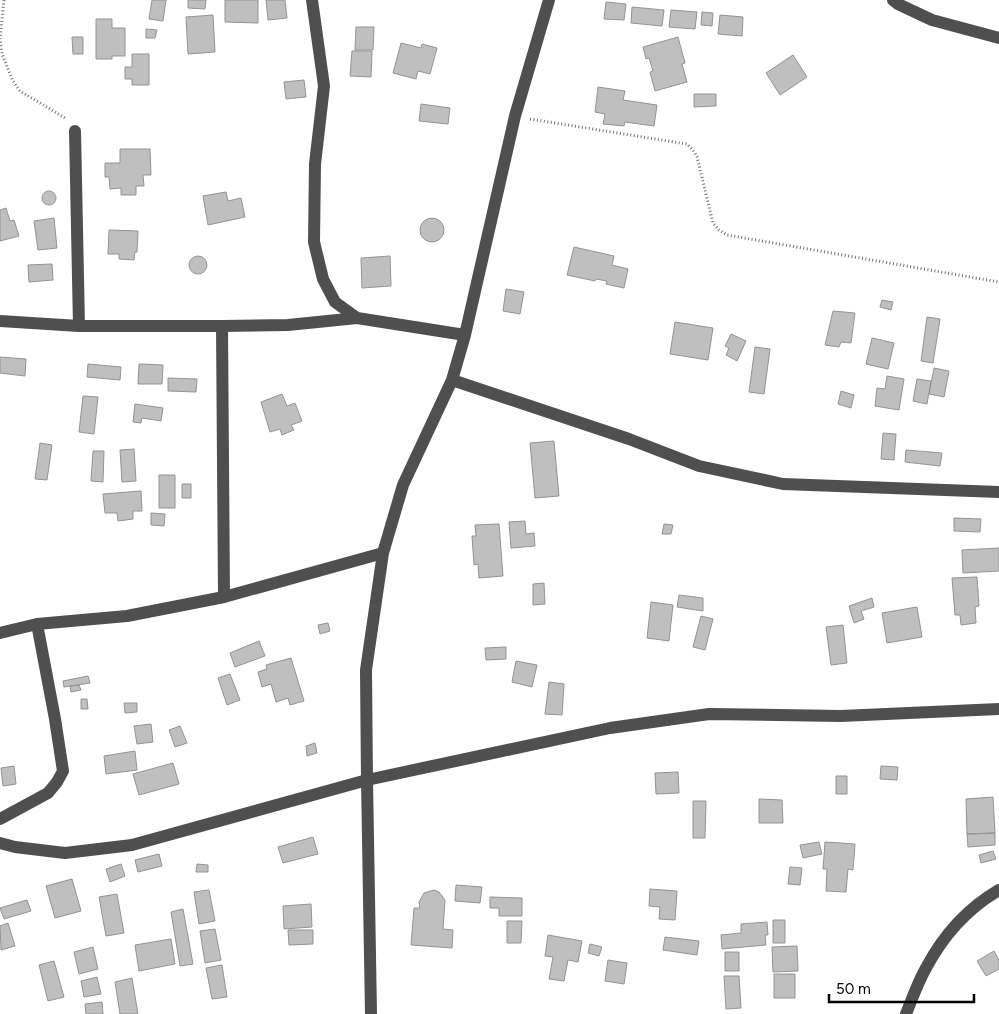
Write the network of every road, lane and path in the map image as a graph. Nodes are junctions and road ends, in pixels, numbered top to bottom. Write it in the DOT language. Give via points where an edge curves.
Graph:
graph roads {
  1 [pos="4,0"];
  2 [pos="312,0"];
  3 [pos="549,0"];
  4 [pos="893,0"];
  5 [pos="999,38"];
  6 [pos="515,116"];
  7 [pos="75,131"];
  8 [pos="999,282"];
  9 [pos="357,318"];
  10 [pos="0,321"];
  11 [pos="79,326"];
  12 [pos="222,326"];
  13 [pos="465,335"];
  14 [pos="452,380"];
  15 [pos="999,492"];
  16 [pos="383,553"];
  17 [pos="224,597"];
  18 [pos="37,624"];
  19 [pos="0,633"];
  20 [pos="999,709"];
  21 [pos="366,780"];
  22 [pos="0,819"];
  23 [pos="0,843"];
  24 [pos="999,890"];
  25 [pos="371,1014"];
  26 [pos="906,1014"];
  1 -- 7 [label="path" via="0,39 2,54 13,81 20,91 66,118"];
  2 -- 9 [label="street" via="324,86 315,164 314,242 323,279 335,302"];
  3 -- 6 [label="street"];
  4 -- 5 [label="street" via="932,20"];
  6 -- 8 [label="path" via="687,144 697,158 713,223 727,235"];
  6 -- 13 [label="street"];
  7 -- 11 [label="street"];
  9 -- 12 [label="street" via="288,325"];
  9 -- 13 [label="street"];
  10 -- 11 [label="street"];
  11 -- 12 [label="street"];
  12 -- 17 [label="street"];
  13 -- 14 [label="street"];
  14 -- 15 [label="street" via="700,466 783,484"];
  14 -- 16 [label="street" via="403,485"];
  16 -- 17 [label="street"];
  16 -- 21 [label="street" via="366,670"];
  17 -- 18 [label="street" via="127,616"];
  18 -- 19 [label="street"];
  18 -- 22 [label="street" via="63,771 48,793"];
  20 -- 21 [label="street" via="841,716 709,714 610,728"];
  21 -- 23 [label="street" via="132,845 65,853"];
  21 -- 25 [label="street"];
  24 -- 26 [label="street" via="954,926 926,968"];
}
